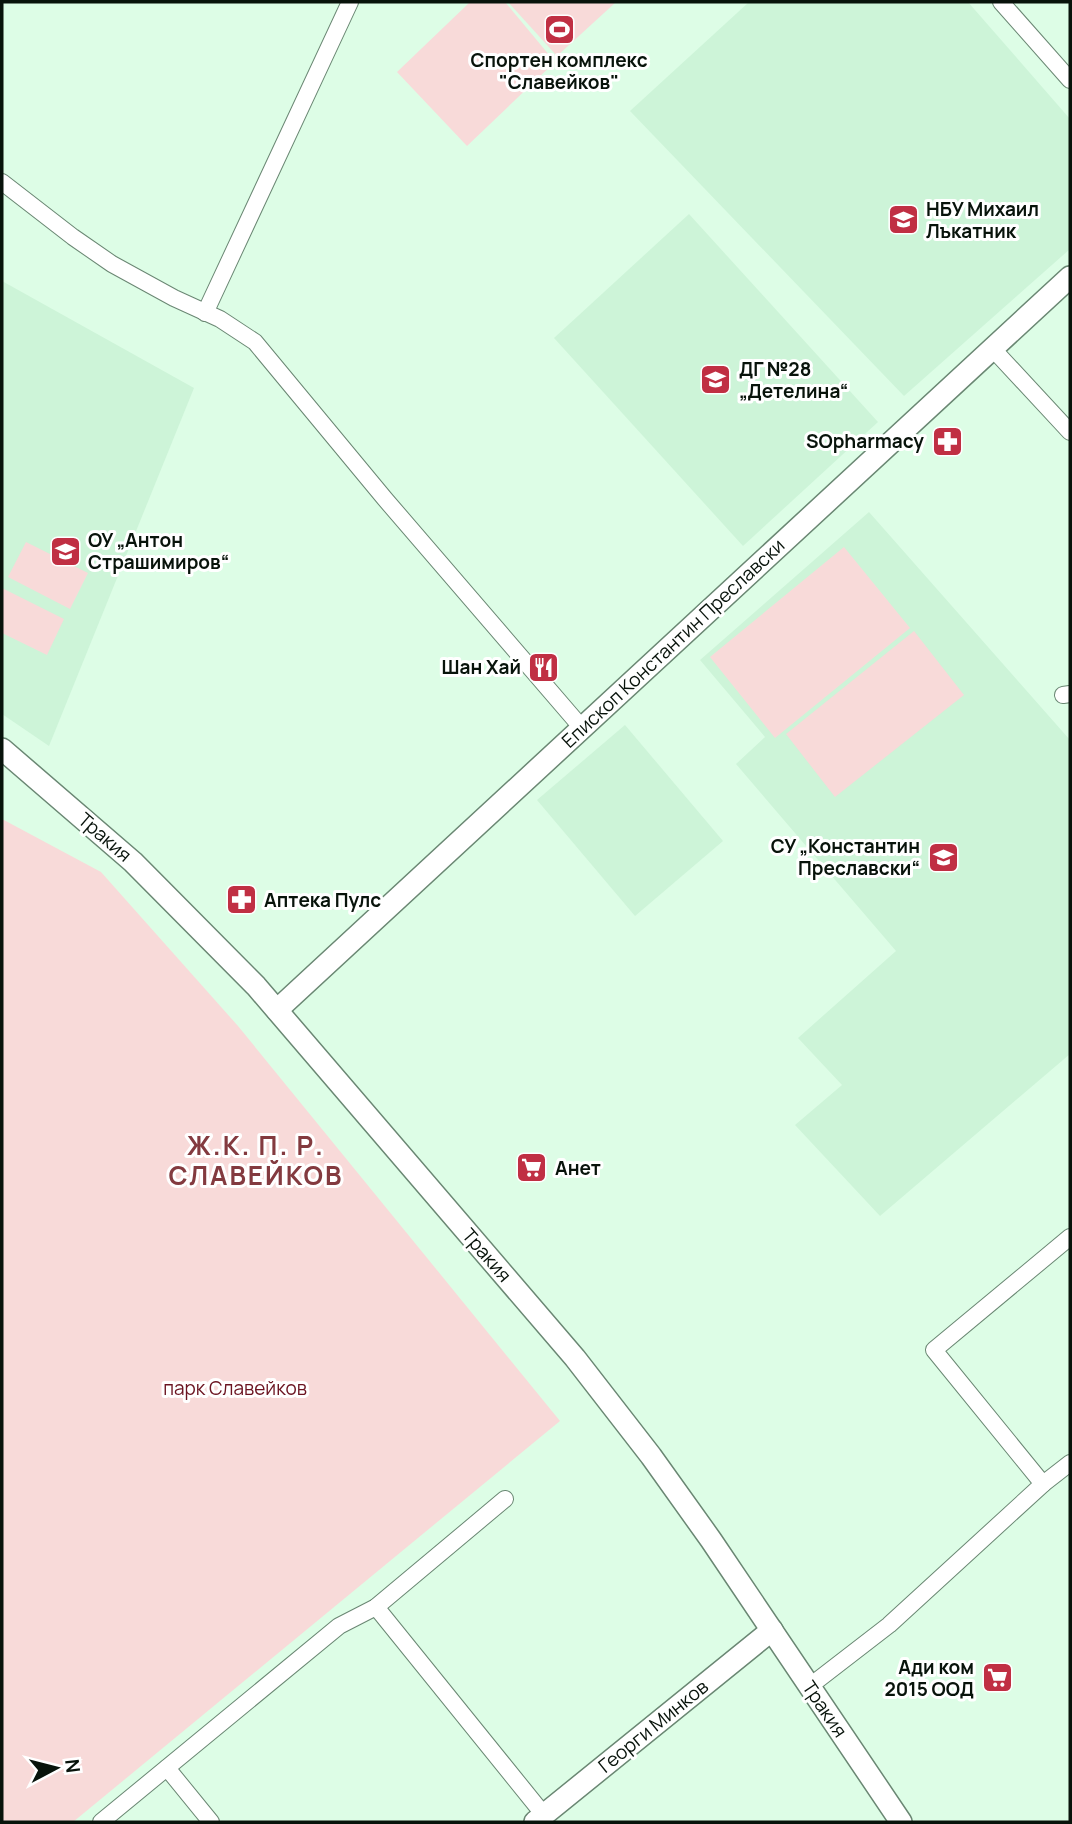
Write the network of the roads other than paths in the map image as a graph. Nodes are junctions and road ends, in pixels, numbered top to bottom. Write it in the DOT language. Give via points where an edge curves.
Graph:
graph roads {
  1 [pos="350,2"];
  2 [pos="1001,2"];
  3 [pos="1070,80"];
  4 [pos="2,182"];
  5 [pos="1070,276"];
  6 [pos="205,313"];
  7 [pos="992,348"];
  8 [pos="1070,432"];
  9 [pos="582,728"];
  10 [pos="2,749"];
  11 [pos="277,1010"];
  12 [pos="1070,1237"];
  13 [pos="1070,1463"];
  14 [pos="1043,1484"];
  15 [pos="505,1499"];
  16 [pos="376,1606"];
  17 [pos="772,1630"];
  18 [pos="810,1686"];
  19 [pos="167,1768"];
  20 [pos="540,1819"];
  21 [pos="101,1822"];
  22 [pos="211,1822"];
  23 [pos="901,1822"];
  1 -- 6 [label="street"];
  2 -- 3 [label="street"];
  4 -- 6 [label="street" via="112,264"];
  5 -- 7 [label="main road, Епископ Константин Преславски"];
  6 -- 9 [label="street" via="255,342"];
  7 -- 8 [label="street"];
  7 -- 9 [label="main road, Епископ Константин Преславски"];
  9 -- 11 [label="main road, Епископ Константин Преславски"];
  10 -- 11 [label="main road, Тракия" via="133,862"];
  11 -- 17 [label="main road, Тракия" via="575,1358 658,1466"];
  12 -- 14 [label="street" via="933,1350"];
  13 -- 14 [label="street"];
  14 -- 18 [label="street" via="889,1625"];
  15 -- 16 [label="street"];
  16 -- 19 [label="street" via="339,1626"];
  16 -- 20 [label="street"];
  17 -- 18 [label="main road, Тракия"];
  17 -- 20 [label="main road, Георги Минков"];
  18 -- 23 [label="main road, Тракия"];
  19 -- 21 [label="street"];
  19 -- 22 [label="street"];
}
